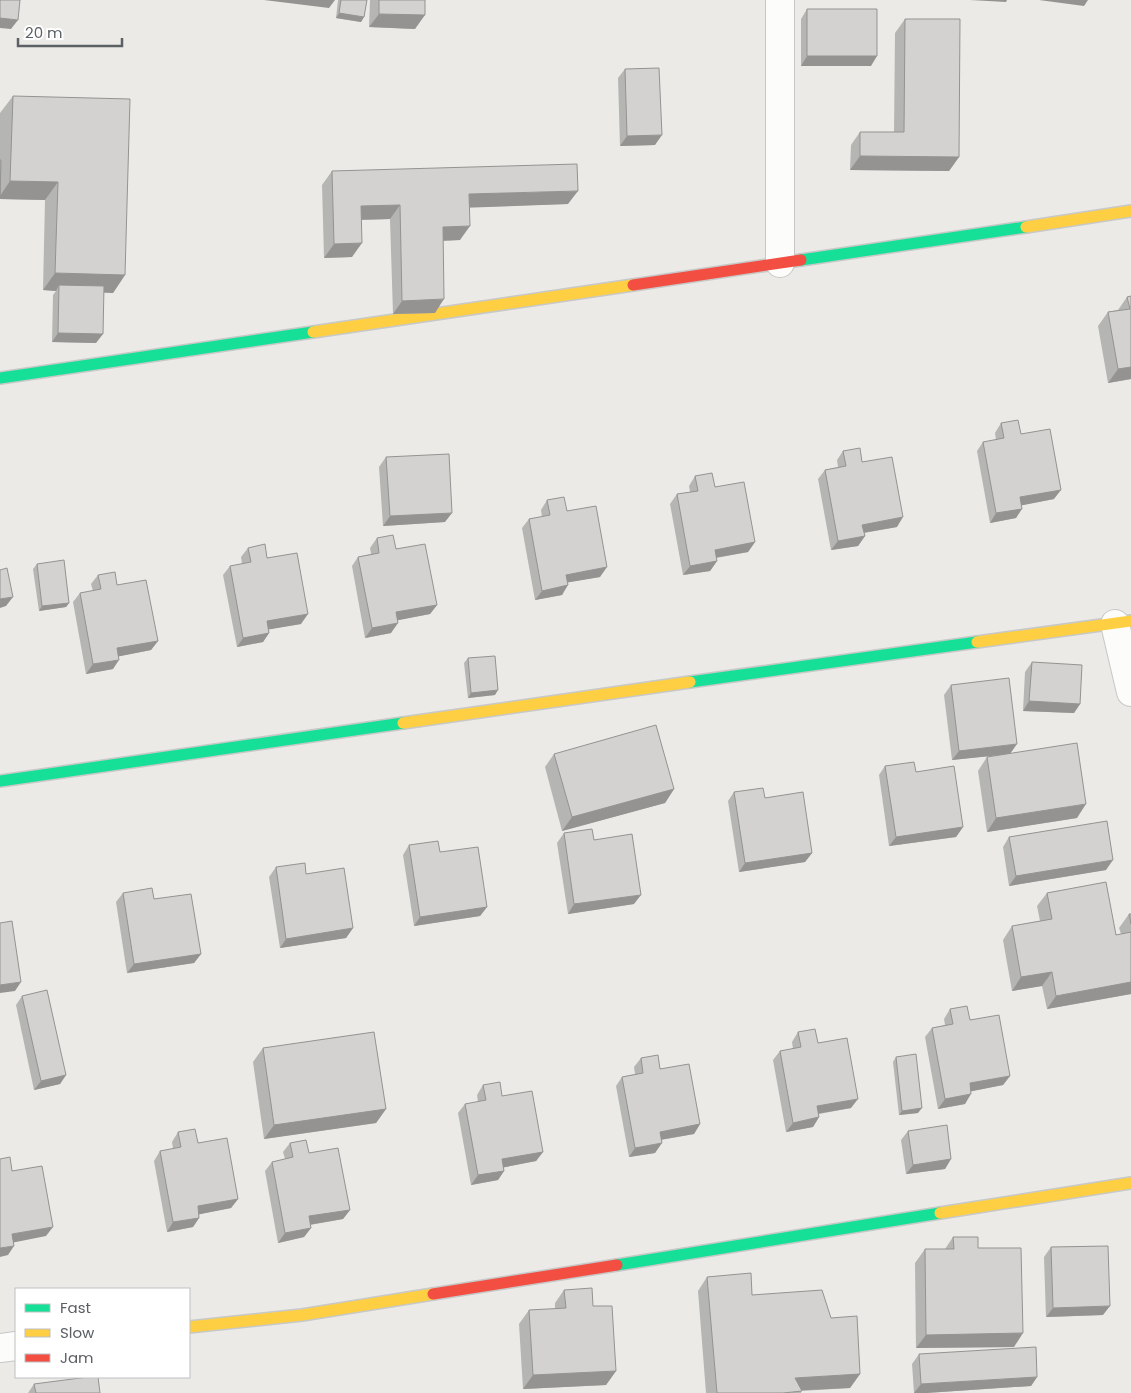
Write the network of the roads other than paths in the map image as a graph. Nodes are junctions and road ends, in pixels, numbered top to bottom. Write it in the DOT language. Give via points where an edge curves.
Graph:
graph roads {
  1 [pos="780,0"];
  2 [pos="1131,211"];
  3 [pos="780,263"];
  4 [pos="0,378"];
  5 [pos="1123,623"];
  6 [pos="1131,692"];
  7 [pos="0,781"];
  8 [pos="1131,1183"];
  9 [pos="190,1327"];
  10 [pos="15,1346"];
  11 [pos="0,1348"];
  1 -- 3 [label="street"];
  2 -- 3 [label="street"];
  3 -- 4 [label="street"];
  5 -- 6 [label="street"];
  5 -- 7 [label="street"];
  8 -- 9 [label="street" via="302,1315"];
  10 -- 11 [label="street"];
}
